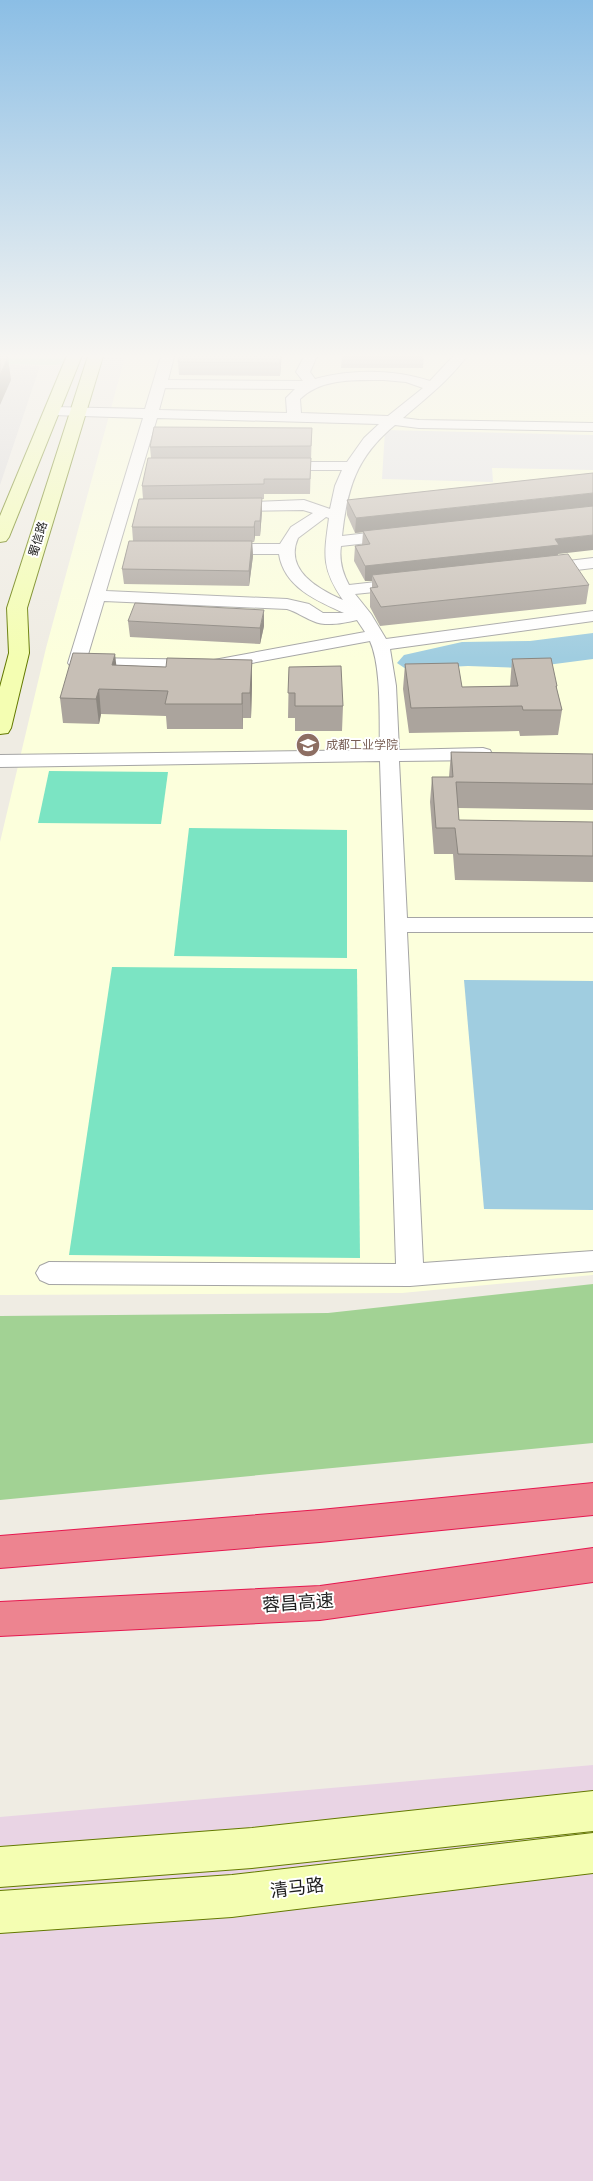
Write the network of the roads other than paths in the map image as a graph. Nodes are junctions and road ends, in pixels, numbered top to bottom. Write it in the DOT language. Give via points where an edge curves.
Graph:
graph roads {
  1 [pos="35,455"];
  2 [pos="64,455"];
  3 [pos="139,455"];
  4 [pos="358,455"];
  5 [pos="263,466"];
  6 [pos="352,466"];
  7 [pos="135,467"];
  8 [pos="154,467"];
  9 [pos="218,506"];
  10 [pos="123,508"];
  11 [pos="142,508"];
  12 [pos="331,514"];
  13 [pos="411,534"];
  14 [pos="0,537"];
  15 [pos="334,542"];
  16 [pos="111,549"];
  17 [pos="130,549"];
  18 [pos="208,549"];
  19 [pos="286,549"];
  20 [pos="593,563"];
  21 [pos="524,571"];
  22 [pos="415,583"];
  23 [pos="345,590"];
  24 [pos="97,596"];
  25 [pos="17,608"];
  26 [pos="363,614"];
  27 [pos="593,616"];
  28 [pos="378,640"];
  29 [pos="0,648"];
  30 [pos="0,728"];
  31 [pos="496,754"];
  32 [pos="390,755"];
  33 [pos="0,761"];
  34 [pos="396,925"];
  35 [pos="593,925"];
  36 [pos="593,1261"];
  37 [pos="48,1273"];
  38 [pos="410,1276"];
  39 [pos="593,1499"];
  40 [pos="0,1552"];
  41 [pos="593,1565"];
  42 [pos="0,1619"];
  43 [pos="593,1810"];
  44 [pos="593,1853"];
  45 [pos="0,1867"];
  46 [pos="0,1912"];
  1 -- 14 [label="main road"];
  2 -- 25 [label="main road, 蜀信路"];
  3 -- 7 [label="street"];
  4 -- 6 [label="street"];
  5 -- 6 [label="street"];
  6 -- 12 [label="street"];
  7 -- 8 [label="street"];
  7 -- 10 [label="street"];
  9 -- 12 [label="street" via="304,505"];
  10 -- 11 [label="street"];
  10 -- 16 [label="street"];
  12 -- 15 [label="street"];
  12 -- 19 [label="street" via="292,535"];
  13 -- 15 [label="street"];
  15 -- 23 [label="street" via="332,568"];
  16 -- 17 [label="street"];
  16 -- 24 [label="street"];
  18 -- 19 [label="street"];
  19 -- 26 [label="street" via="287,564 299,580 316,594"];
  20 -- 21 [label="street"];
  22 -- 23 [label="street"];
  23 -- 26 [label="street"];
  24 -- 26 [label="street" via="287,604 319,618 337,619"];
  24 -- 28 [label="street" via="77,662 214,665"];
  25 -- 29 [label="main road"];
  25 -- 30 [label="main road, 蜀信路" via="19,653"];
  26 -- 28 [label="street"];
  27 -- 28 [label="street"];
  28 -- 32 [label="street" via="387,686"];
  31 -- 32 [label="street"];
  32 -- 33 [label="street"];
  32 -- 34 [label="street"];
  34 -- 35 [label="street"];
  34 -- 38 [label="street"];
  36 -- 38 [label="street"];
  37 -- 38 [label="street"];
  39 -- 40 [label="highway" via="320,1526"];
  41 -- 42 [label="highway, 蓉昌高速" via="320,1603"];
  43 -- 45 [label="main road" via="252,1848"];
  44 -- 46 [label="main road, 清马路" via="232,1896"];
}
